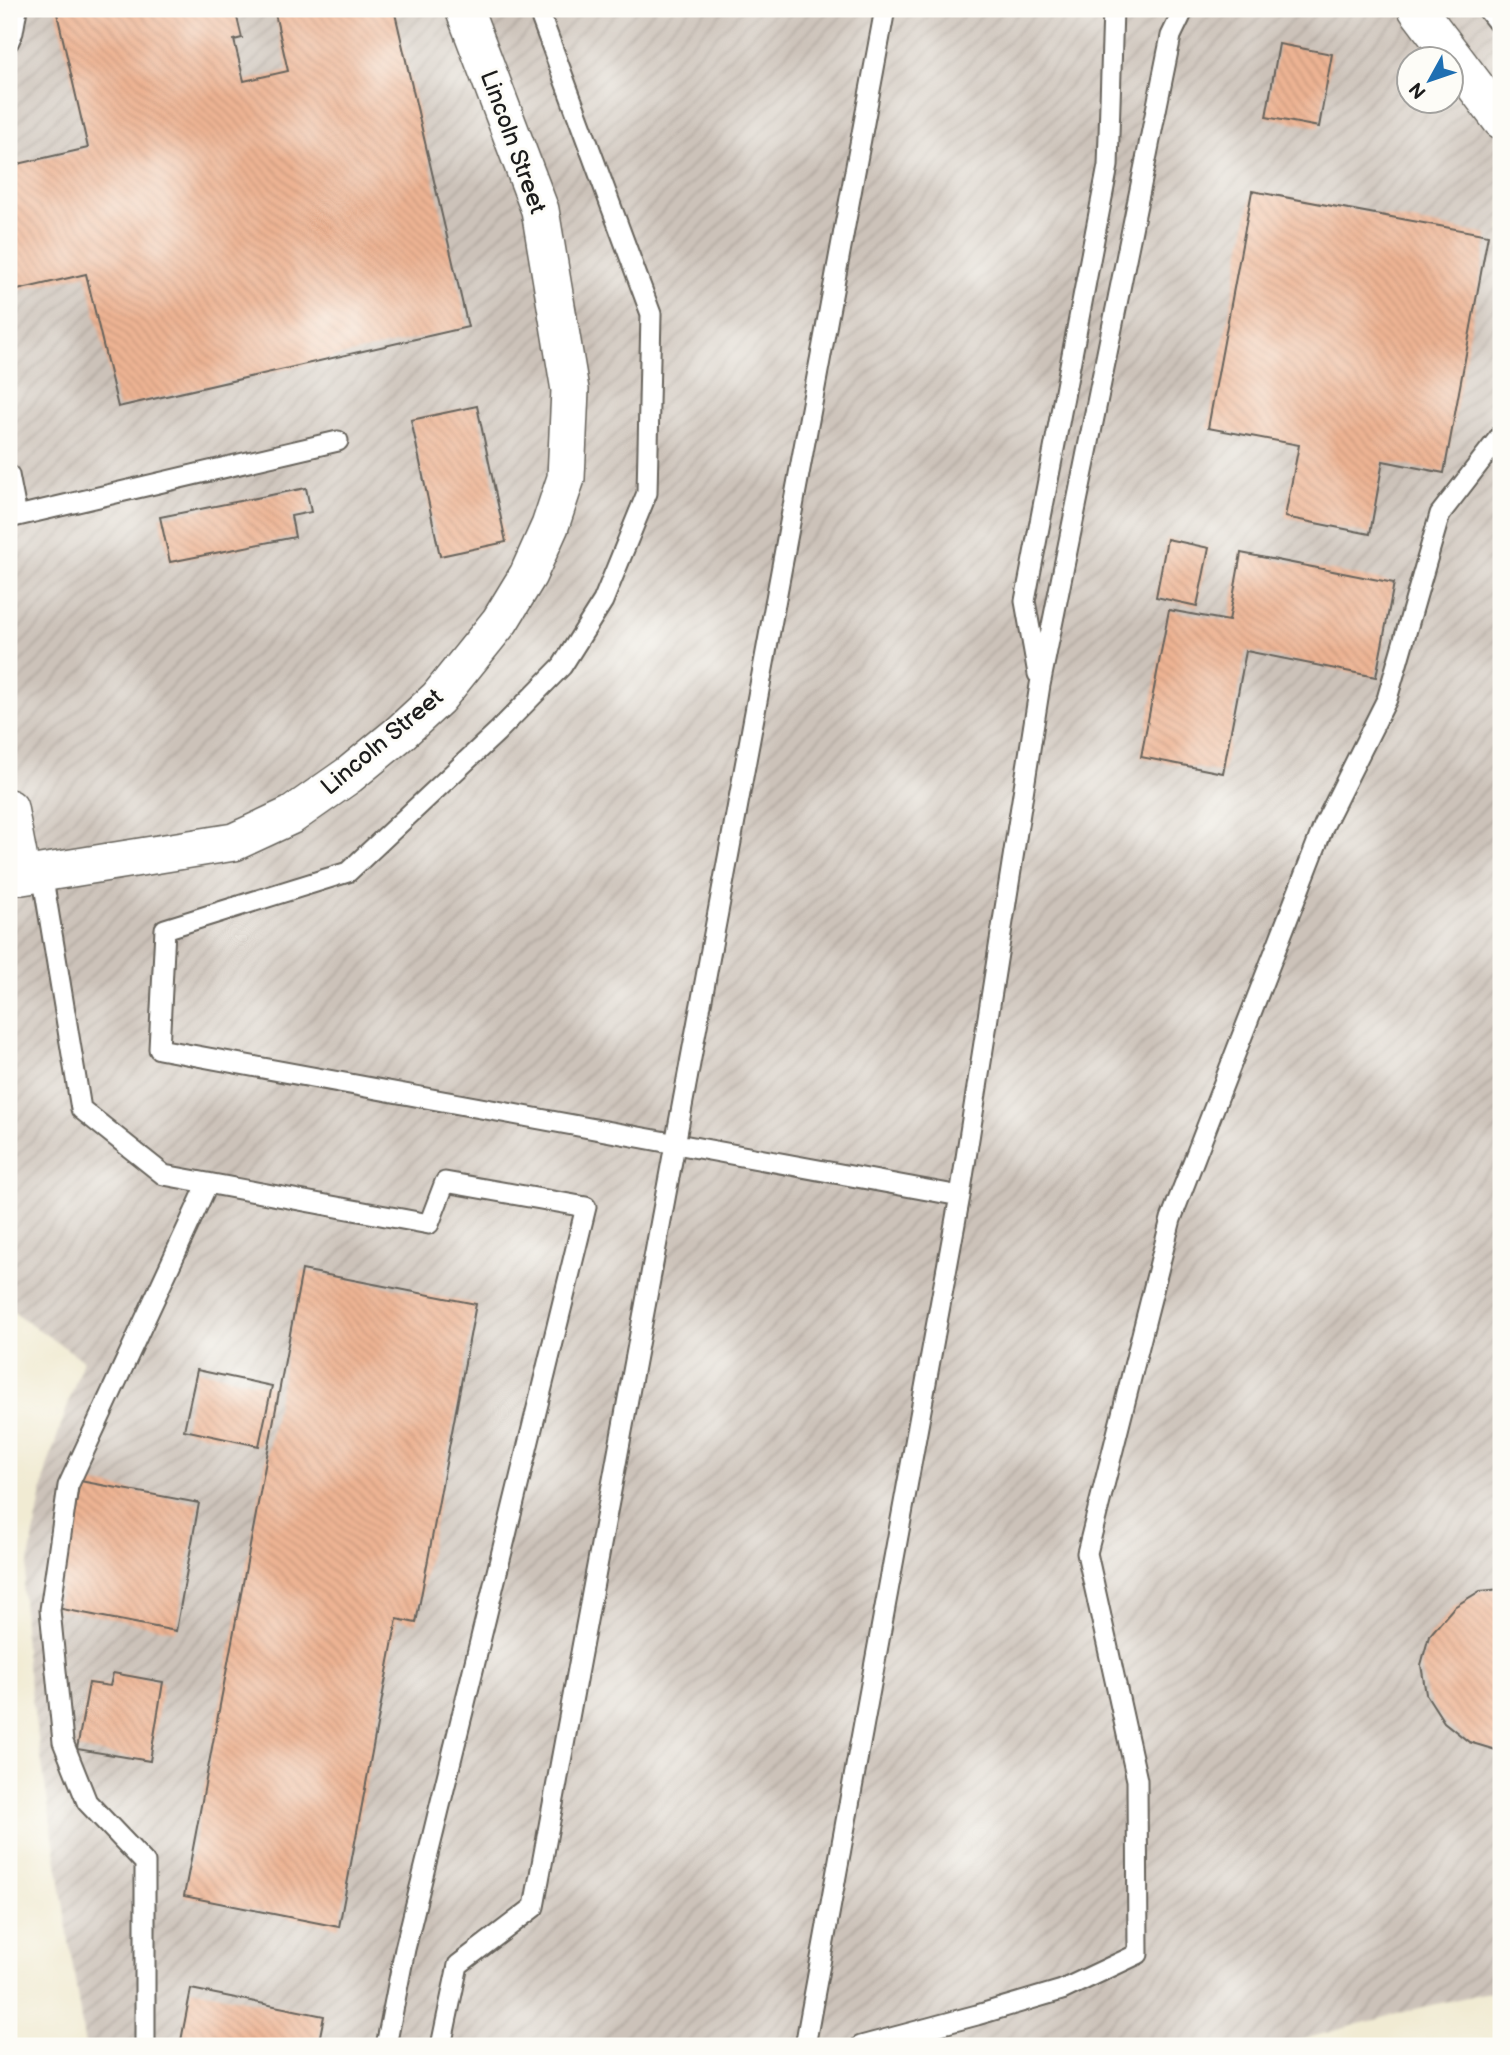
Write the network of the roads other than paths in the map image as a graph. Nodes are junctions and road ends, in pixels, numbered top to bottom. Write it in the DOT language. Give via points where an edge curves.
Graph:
graph roads {
  1 [pos="17,9"];
  2 [pos="464,9"];
  3 [pos="538,9"];
  4 [pos="885,9"];
  5 [pos="1113,9"];
  6 [pos="1184,9"];
  7 [pos="1417,9"];
  8 [pos="1488,9"];
  9 [pos="1501,27"];
  10 [pos="9,41"];
  11 [pos="1501,120"];
  12 [pos="1501,435"];
  13 [pos="338,441"];
  14 [pos="9,475"];
  15 [pos="13,517"];
  16 [pos="1040,685"];
  17 [pos="9,808"];
  18 [pos="32,874"];
  19 [pos="676,1144"];
  20 [pos="208,1183"];
  21 [pos="960,1196"];
  22 [pos="145,2046"];
  23 [pos="386,2046"];
  24 [pos="441,2046"];
  25 [pos="805,2046"];
  26 [pos="861,2046"];
  1 -- 10 [label="lane"];
  2 -- 18 [label="street, Lincoln Street" via="540,210 570,390 566,478 528,575 500,621 438,698 349,775 292,815 234,842"];
  3 -- 19 [label="lane" via="651,314 647,493 603,601 562,666 348,872 165,929 159,1049"];
  4 -- 19 [label="lane"];
  5 -- 16 [label="lane" via="1108,166 1024,601"];
  6 -- 16 [label="lane" via="1171,36"];
  7 -- 11 [label="street"];
  8 -- 9 [label="lane"];
  12 -- 26 [label="lane" via="1440,514 1387,699 1324,825 1171,1219 1087,1553 1137,1780 1138,1954 1062,1990"];
  13 -- 15 [label="lane"];
  14 -- 15 [label="lane"];
  16 -- 21 [label="lane"];
  17 -- 18 [label="street"];
  18 -- 20 [label="lane" via="81,1109 164,1175"];
  19 -- 21 [label="lane"];
  19 -- 24 [label="lane" via="534,1907 458,1965"];
  20 -- 22 [label="lane" via="68,1486 50,1610 63,1742 87,1802 145,1863"];
  20 -- 23 [label="lane" via="429,1224 446,1182 586,1207 405,1949"];
  21 -- 25 [label="lane"];
}
